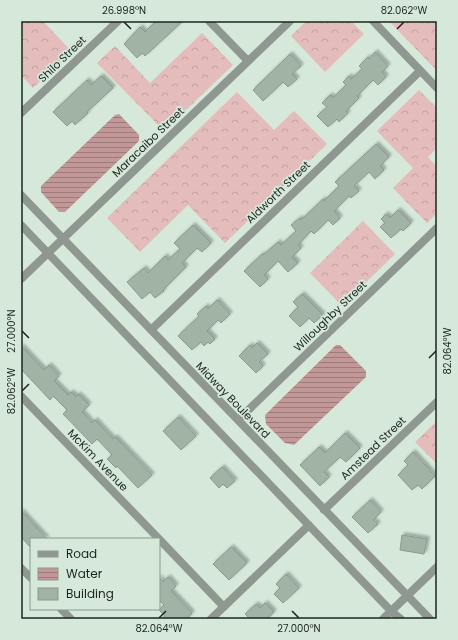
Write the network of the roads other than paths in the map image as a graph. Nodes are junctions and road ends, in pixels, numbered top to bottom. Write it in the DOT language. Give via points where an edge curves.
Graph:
graph roads {
  1 [pos="118,21"];
  2 [pos="209,21"];
  3 [pos="290,21"];
  4 [pos="373,21"];
  5 [pos="248,61"];
  6 [pos="420,70"];
  7 [pos="437,88"];
  8 [pos="21,113"];
  9 [pos="21,195"];
  10 [pos="21,225"];
  11 [pos="437,228"];
  12 [pos="63,239"];
  13 [pos="48,253"];
  14 [pos="21,279"];
  15 [pos="151,330"];
  16 [pos="21,396"];
  17 [pos="437,402"];
  18 [pos="238,420"];
  19 [pos="324,510"];
  20 [pos="308,525"];
  21 [pos="158,538"];
  22 [pos="160,540"];
  23 [pos="437,567"];
  24 [pos="21,568"];
  25 [pos="30,577"];
  26 [pos="407,595"];
  27 [pos="224,606"];
  28 [pos="62,610"];
  29 [pos="392,611"];
  30 [pos="70,619"];
  31 [pos="211,619"];
  32 [pos="383,619"];
  33 [pos="401,619"];
  34 [pos="430,619"];
  1 -- 8 [label="street, Shilo Street"];
  2 -- 5 [label="street"];
  3 -- 5 [label="street, Maracaibo Street"];
  4 -- 6 [label="street"];
  5 -- 12 [label="street, Maracaibo Street"];
  6 -- 7 [label="street"];
  6 -- 15 [label="street, Aldworth Street"];
  9 -- 12 [label="street, Midway Boulevard"];
  10 -- 13 [label="street"];
  11 -- 18 [label="street, Willoughby Street"];
  12 -- 13 [label="street, Maracaibo Street"];
  12 -- 15 [label="street, Midway Boulevard"];
  13 -- 14 [label="street, Maracaibo Street"];
  13 -- 20 [label="street"];
  15 -- 18 [label="street, Midway Boulevard"];
  16 -- 21 [label="street, McKim Avenue"];
  17 -- 19 [label="street, Amstead Street"];
  18 -- 19 [label="street, Midway Boulevard"];
  19 -- 26 [label="street, Midway Boulevard"];
  20 -- 27 [label="street"];
  20 -- 29 [label="street"];
  22 -- 27 [label="street, McKim Avenue"];
  23 -- 26 [label="street"];
  24 -- 25 [label="street"];
  26 -- 29 [label="street"];
  26 -- 34 [label="street, Midway Boulevard"];
  27 -- 31 [label="street"];
  28 -- 30 [label="street"];
  29 -- 32 [label="street"];
  29 -- 33 [label="street"];
}
